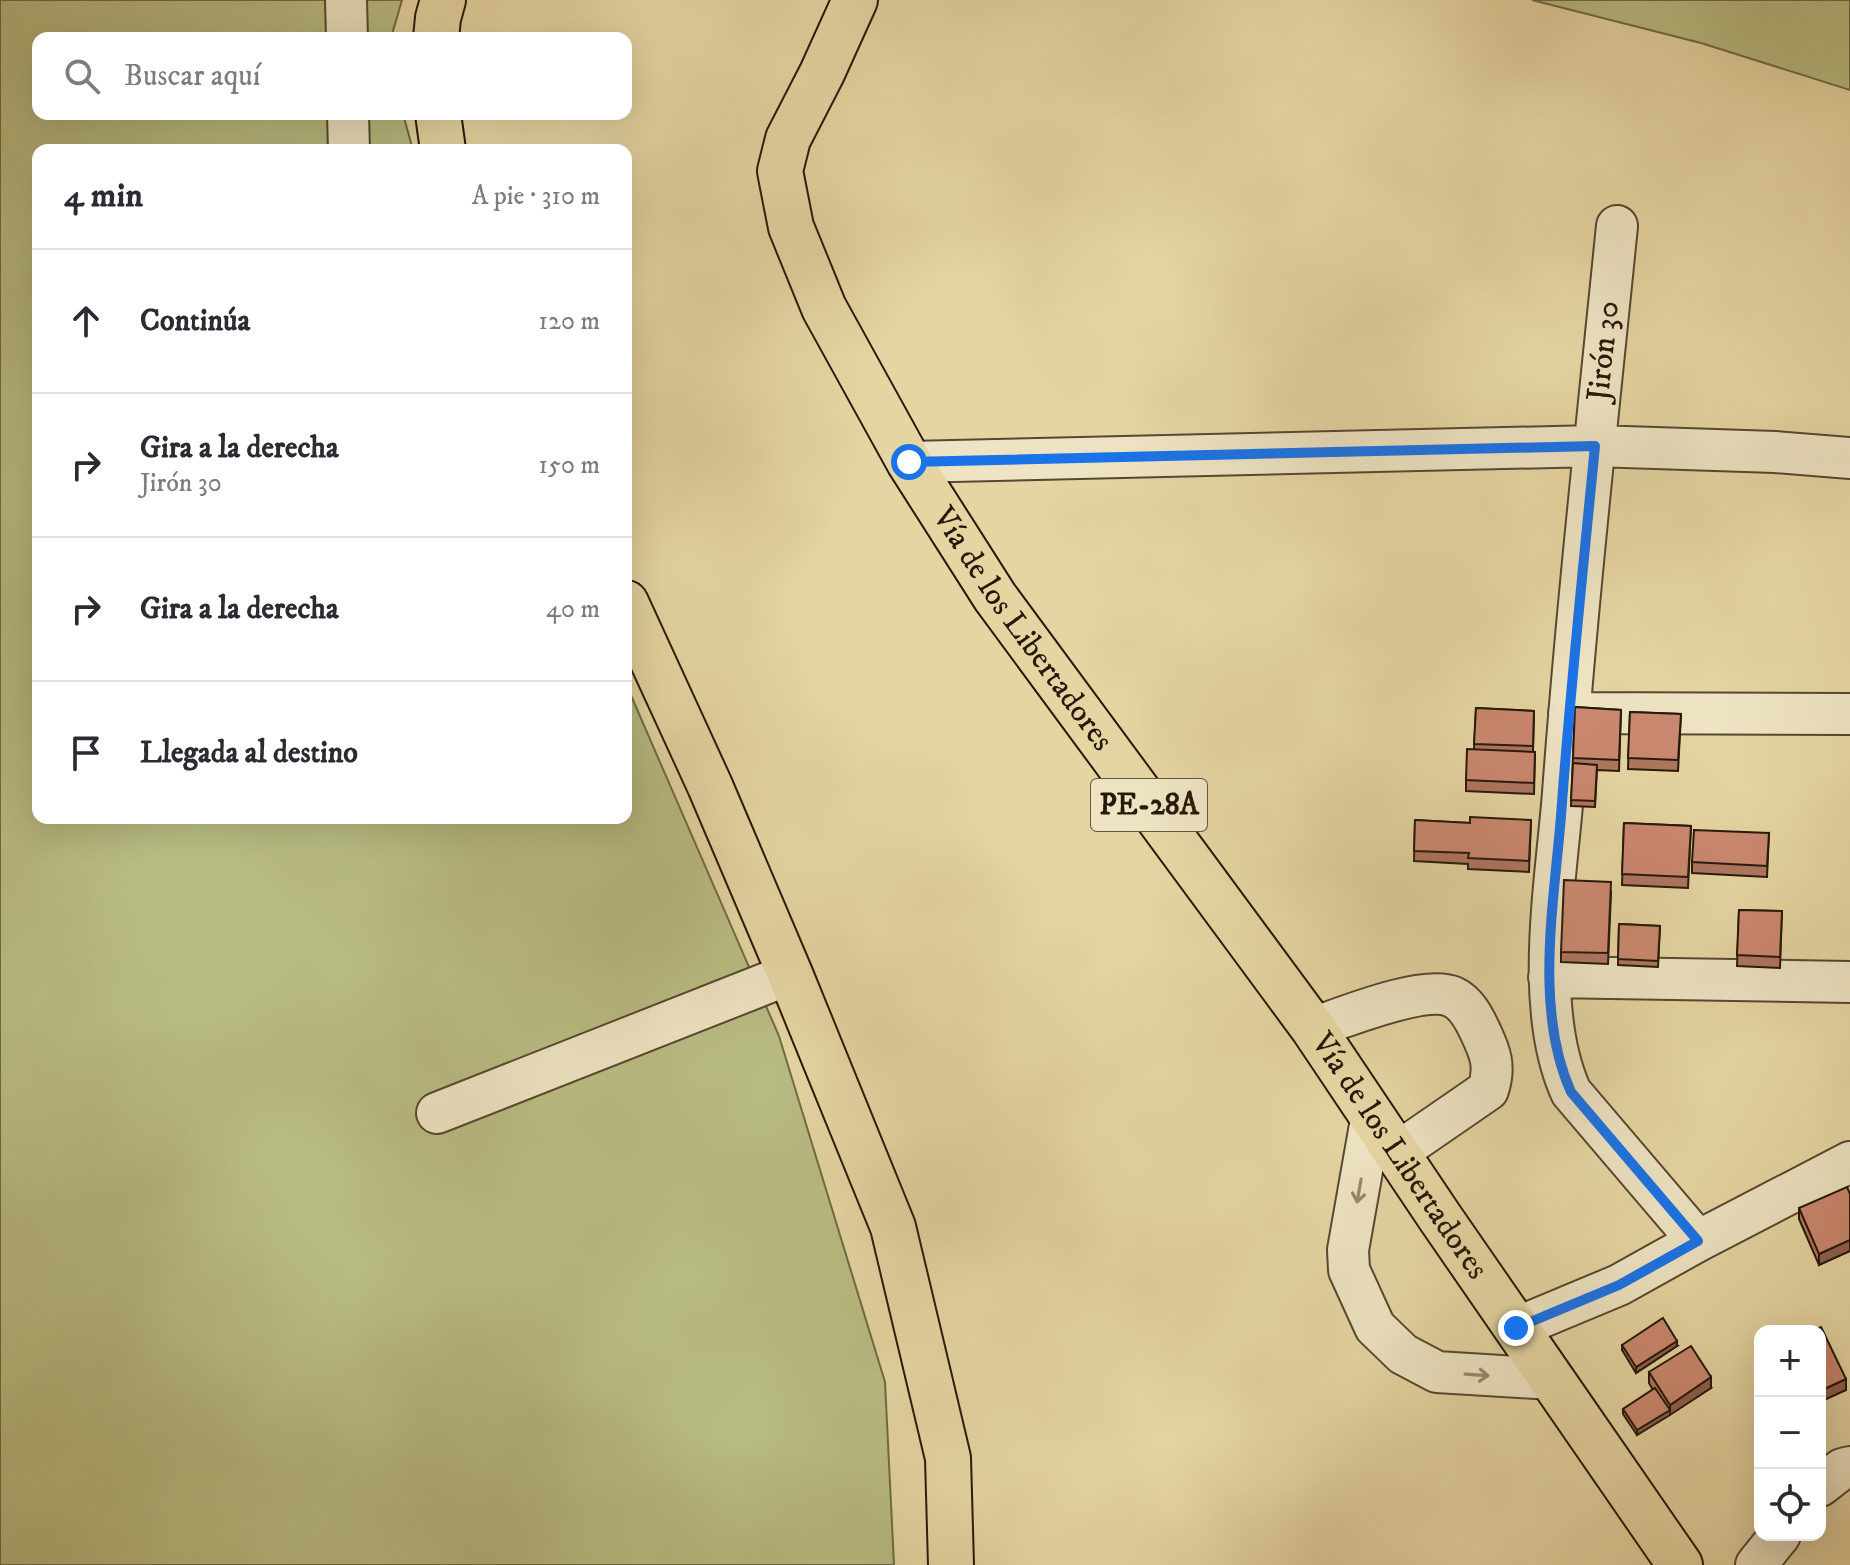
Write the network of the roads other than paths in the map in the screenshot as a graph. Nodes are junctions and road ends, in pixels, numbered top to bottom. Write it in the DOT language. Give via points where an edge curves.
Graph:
graph roads {
  1 [pos="346,0"];
  2 [pos="443,0"];
  3 [pos="855,0"];
  4 [pos="347,32"];
  5 [pos="437,32"];
  6 [pos="348,120"];
  7 [pos="439,120"];
  8 [pos="349,144"];
  9 [pos="442,144"];
  10 [pos="1617,226"];
  11 [pos="1595,446"];
  12 [pos="1850,458"];
  13 [pos="909,462"];
  14 [pos="632,616"];
  15 [pos="1569,713"];
  16 [pos="1850,714"];
  17 [pos="790,974"];
  18 [pos="1549,977"];
  19 [pos="1850,982"];
  20 [pos="1313,1028"];
  21 [pos="437,1113"];
  22 [pos="1372,1114"];
  23 [pos="1398,1152"];
  24 [pos="1850,1162"];
  25 [pos="1698,1241"];
  26 [pos="1516,1328"];
  27 [pos="1552,1379"];
  28 [pos="1850,1467"];
  29 [pos="1826,1481"];
  30 [pos="1775,1541"];
  31 [pos="951,1565"];
  32 [pos="1680,1565"];
  33 [pos="1756,1565"];
  1 -- 4 [label="street"];
  2 -- 5 [label="highway"];
  3 -- 13 [label="highway, Vía de los Libertadores / PE-28A" via="788,139 780,171 791,227 824,308"];
  6 -- 8 [label="street"];
  7 -- 9 [label="highway"];
  10 -- 11 [label="street, Jirón 30"];
  11 -- 12 [label="street"];
  11 -- 13 [label="street"];
  11 -- 15 [label="street, Jirón 30"];
  13 -- 20 [label="highway, Vía de los Libertadores / PE-28A" via="995,597"];
  14 -- 17 [label="highway"];
  15 -- 16 [label="street"];
  15 -- 18 [label="street, Jirón 30"];
  17 -- 21 [label="street"];
  17 -- 31 [label="highway" via="893,1227 948,1458"];
  18 -- 19 [label="street"];
  18 -- 25 [label="street, Jirón 30" via="1560,1067 1571,1092"];
  20 -- 22 [label="highway, Vía de los Libertadores / PE-28A"];
  20 -- 23 [label="street" via="1382,1003 1436,994 1453,997 1472,1014 1492,1056 1494,1074 1488,1090"];
  22 -- 23 [label="highway, Vía de los Libertadores / PE-28A"];
  22 -- 27 [label="street, one-way" via="1348,1260 1375,1327 1403,1354 1437,1372"];
  23 -- 26 [label="highway, Vía de los Libertadores / PE-28A"];
  24 -- 25 [label="street"];
  25 -- 26 [label="street" via="1619,1285"];
  26 -- 27 [label="highway, Vía de los Libertadores / PE-28A"];
  27 -- 32 [label="highway, Vía de los Libertadores / PE-28A"];
  28 -- 29 [label="street"];
  30 -- 33 [label="street"];
}
